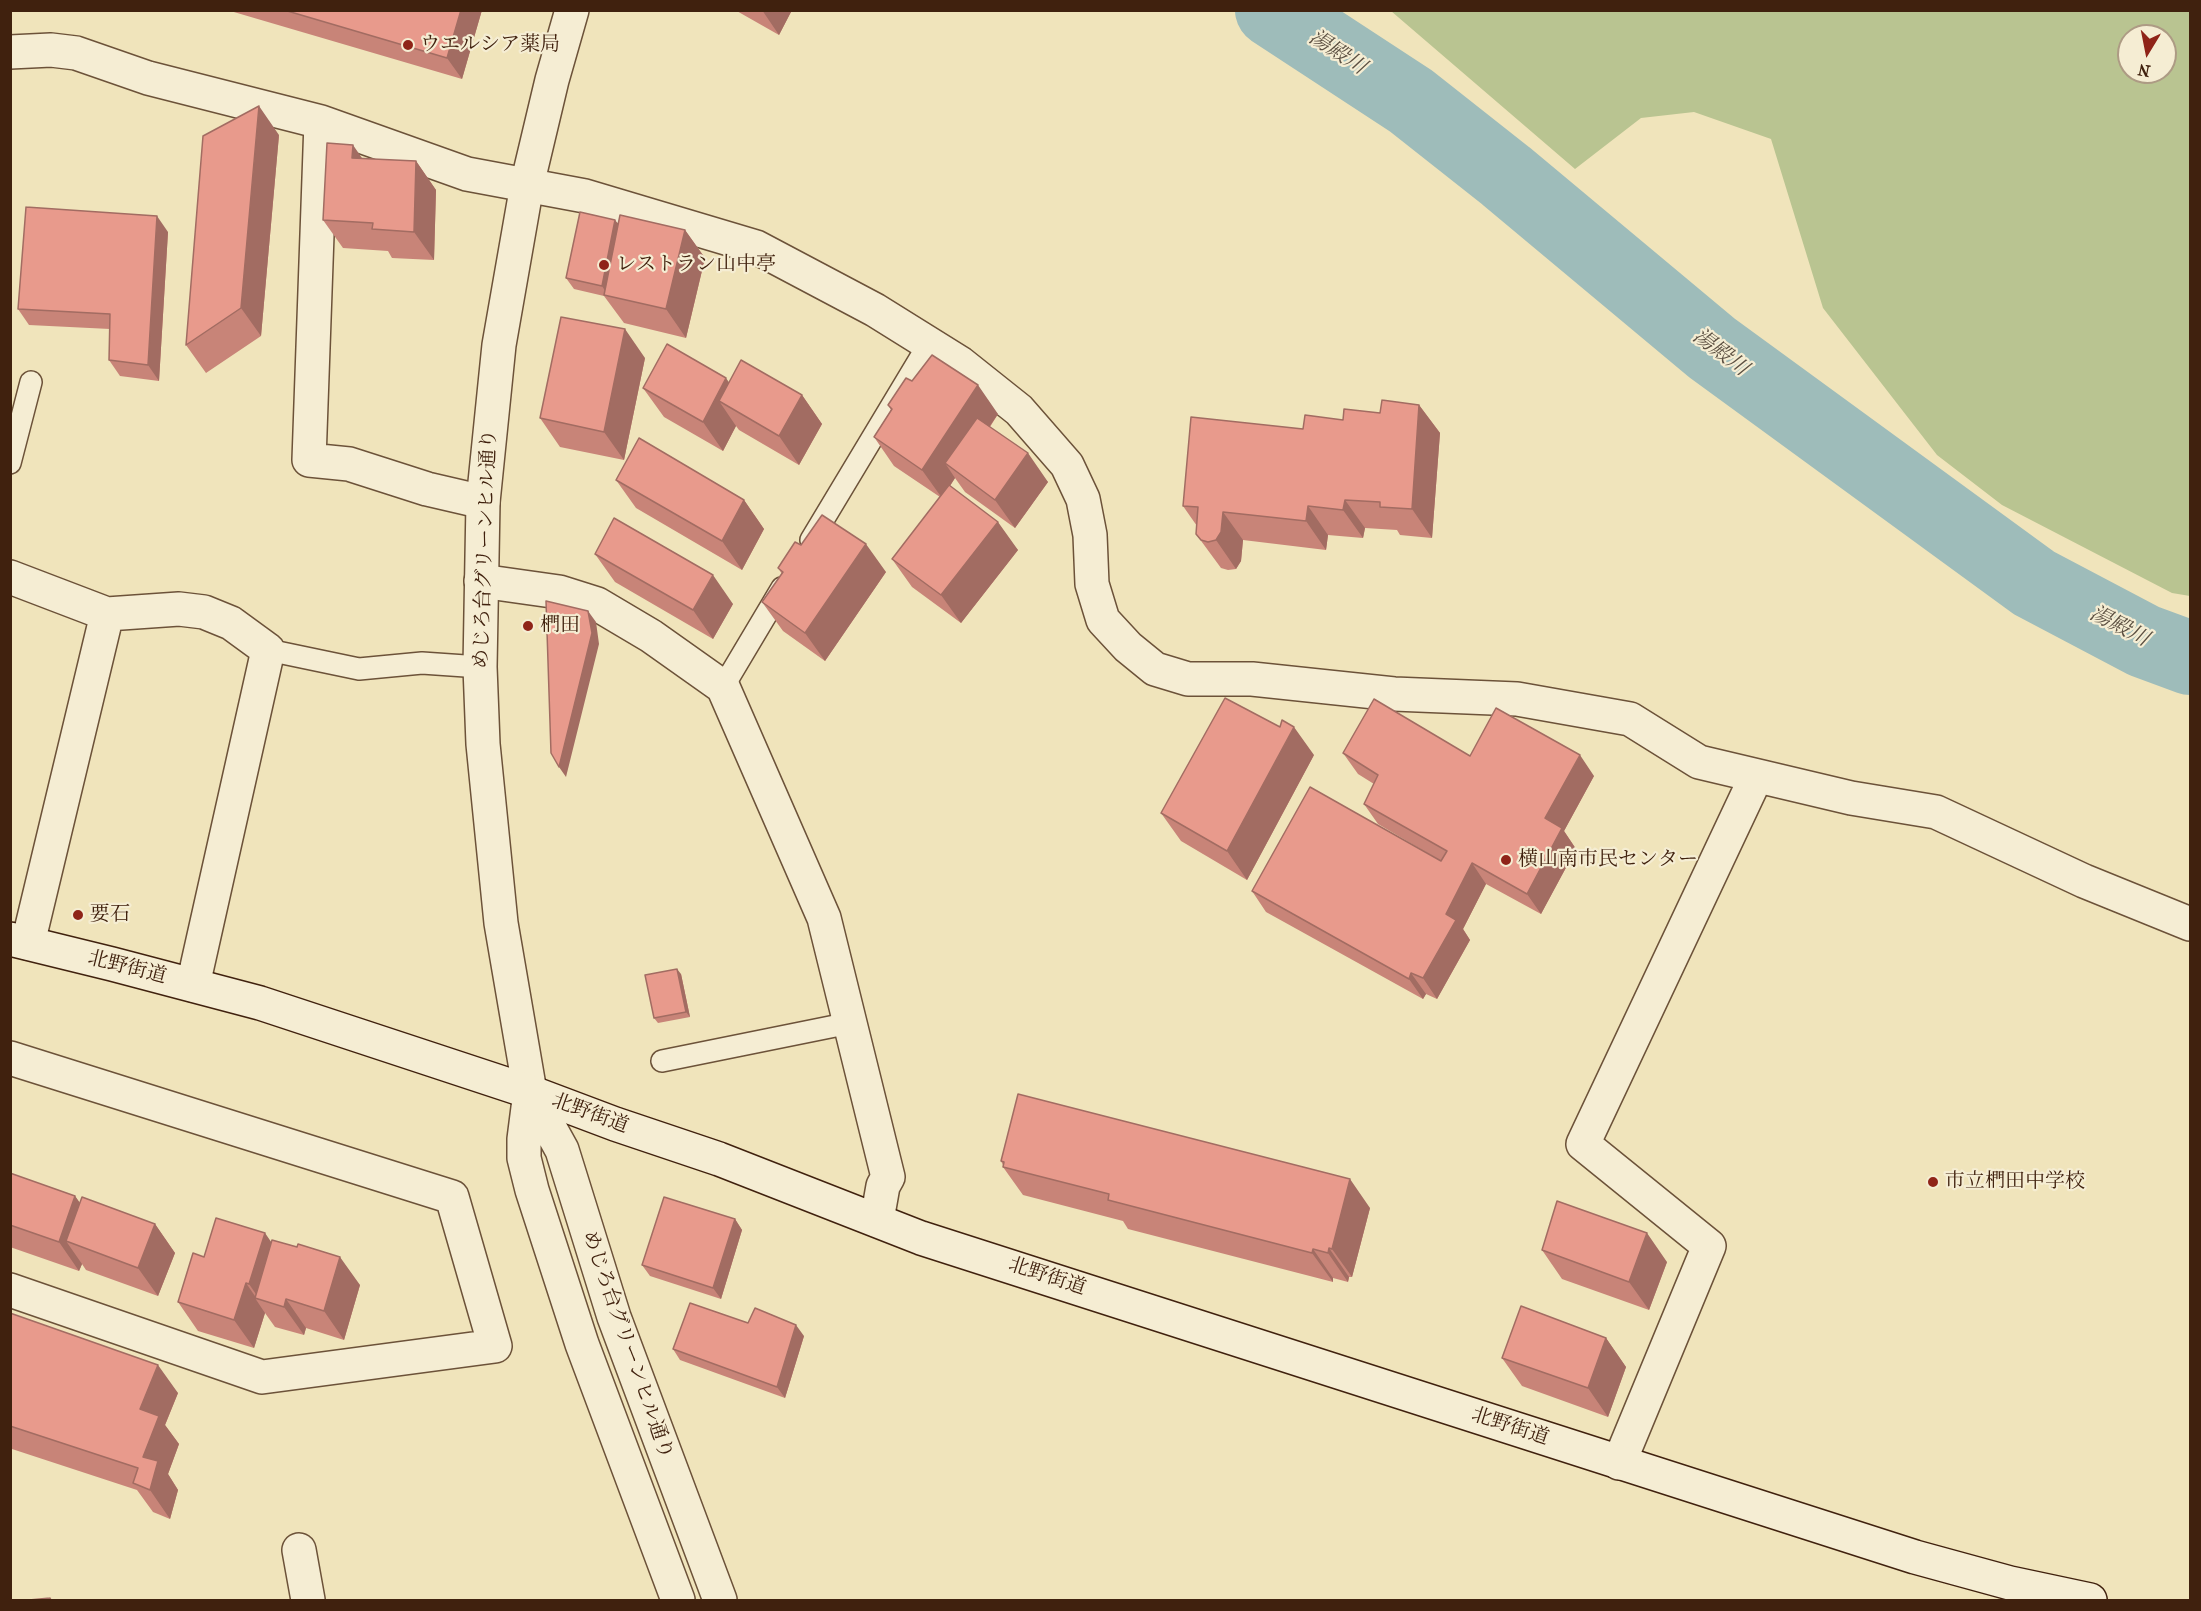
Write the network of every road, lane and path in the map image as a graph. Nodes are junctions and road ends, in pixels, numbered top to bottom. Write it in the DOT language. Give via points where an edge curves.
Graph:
graph roads {
  1 [pos="572,10"];
  2 [pos="10,52"];
  3 [pos="321,122"];
  4 [pos="528,185"];
  5 [pos="930,342"];
  6 [pos="31,382"];
  7 [pos="10,463"];
  8 [pos="483,502"];
  9 [pos="802,555"];
  10 [pos="790,576"];
  11 [pos="10,577"];
  12 [pos="481,581"];
  13 [pos="107,614"];
  14 [pos="268,650"];
  15 [pos="480,667"];
  16 [pos="723,687"];
  17 [pos="1756,777"];
  18 [pos="2190,924"];
  19 [pos="19,941"];
  20 [pos="193,985"];
  21 [pos="850,1023"];
  22 [pos="10,1058"];
  23 [pos="662,1061"];
  24 [pos="531,1092"];
  25 [pos="877,1220"];
  26 [pos="10,1290"];
  27 [pos="1619,1462"];
  28 [pos="299,1550"];
  29 [pos="2007,1592"];
  30 [pos="308,1600"];
  31 [pos="678,1600"];
  32 [pos="720,1600"];
  33 [pos="2090,1600"];
  1 -- 4 [label="street, めじろ台グリーンヒル通り"];
  2 -- 3 [label="street" via="76,53 148,78"];
  3 -- 4 [label="street" via="467,174"];
  3 -- 8 [label="street" via="309,460 349,464"];
  4 -- 5 [label="street" via="585,196 756,247"];
  4 -- 8 [label="street, めじろ台グリーンヒル通り" via="499,345"];
  5 -- 9 [label="lane"];
  5 -- 17 [label="street" via="1018,410 1067,465 1083,499 1090,536 1092,584 1103,620 1155,669 1188,679 1252,679 1394,694 1517,699 1630,719 1699,762"];
  6 -- 7 [label="lane"];
  8 -- 12 [label="street, めじろ台グリーンヒル通り"];
  10 -- 16 [label="lane"];
  11 -- 13 [label="street"];
  12 -- 15 [label="street, めじろ台グリーンヒル通り"];
  12 -- 16 [label="street" via="559,592 597,604"];
  13 -- 14 [label="street" via="179,609 204,612 231,623"];
  13 -- 19 [label="street"];
  14 -- 15 [label="lane" via="359,669 422,663"];
  14 -- 20 [label="street"];
  15 -- 24 [label="street, めじろ台グリーンヒル通り" via="494,860"];
  16 -- 21 [label="street" via="824,918"];
  17 -- 18 [label="street" via="1936,812 2084,881"];
  17 -- 27 [label="street" via="1583,1144 1709,1246"];
  19 -- 20 [label="street, 北野街道"];
  20 -- 24 [label="street, 北野街道" via="260,1003"];
  21 -- 23 [label="lane"];
  21 -- 25 [label="street" via="888,1177"];
  22 -- 26 [label="street" via="452,1197 495,1346 262,1377"];
  24 -- 25 [label="street, 北野街道"];
  24 -- 31 [label="street, めじろ台グリーンヒル通り" via="524,1158 532,1190 582,1344"];
  24 -- 32 [label="street, めじろ台グリーンヒル通り" via="562,1150 614,1317"];
  25 -- 27 [label="street, 北野街道" via="921,1238"];
  27 -- 29 [label="street, 北野街道" via="1915,1557"];
  28 -- 30 [label="street"];
  29 -- 33 [label="street, 北野街道"];
}
